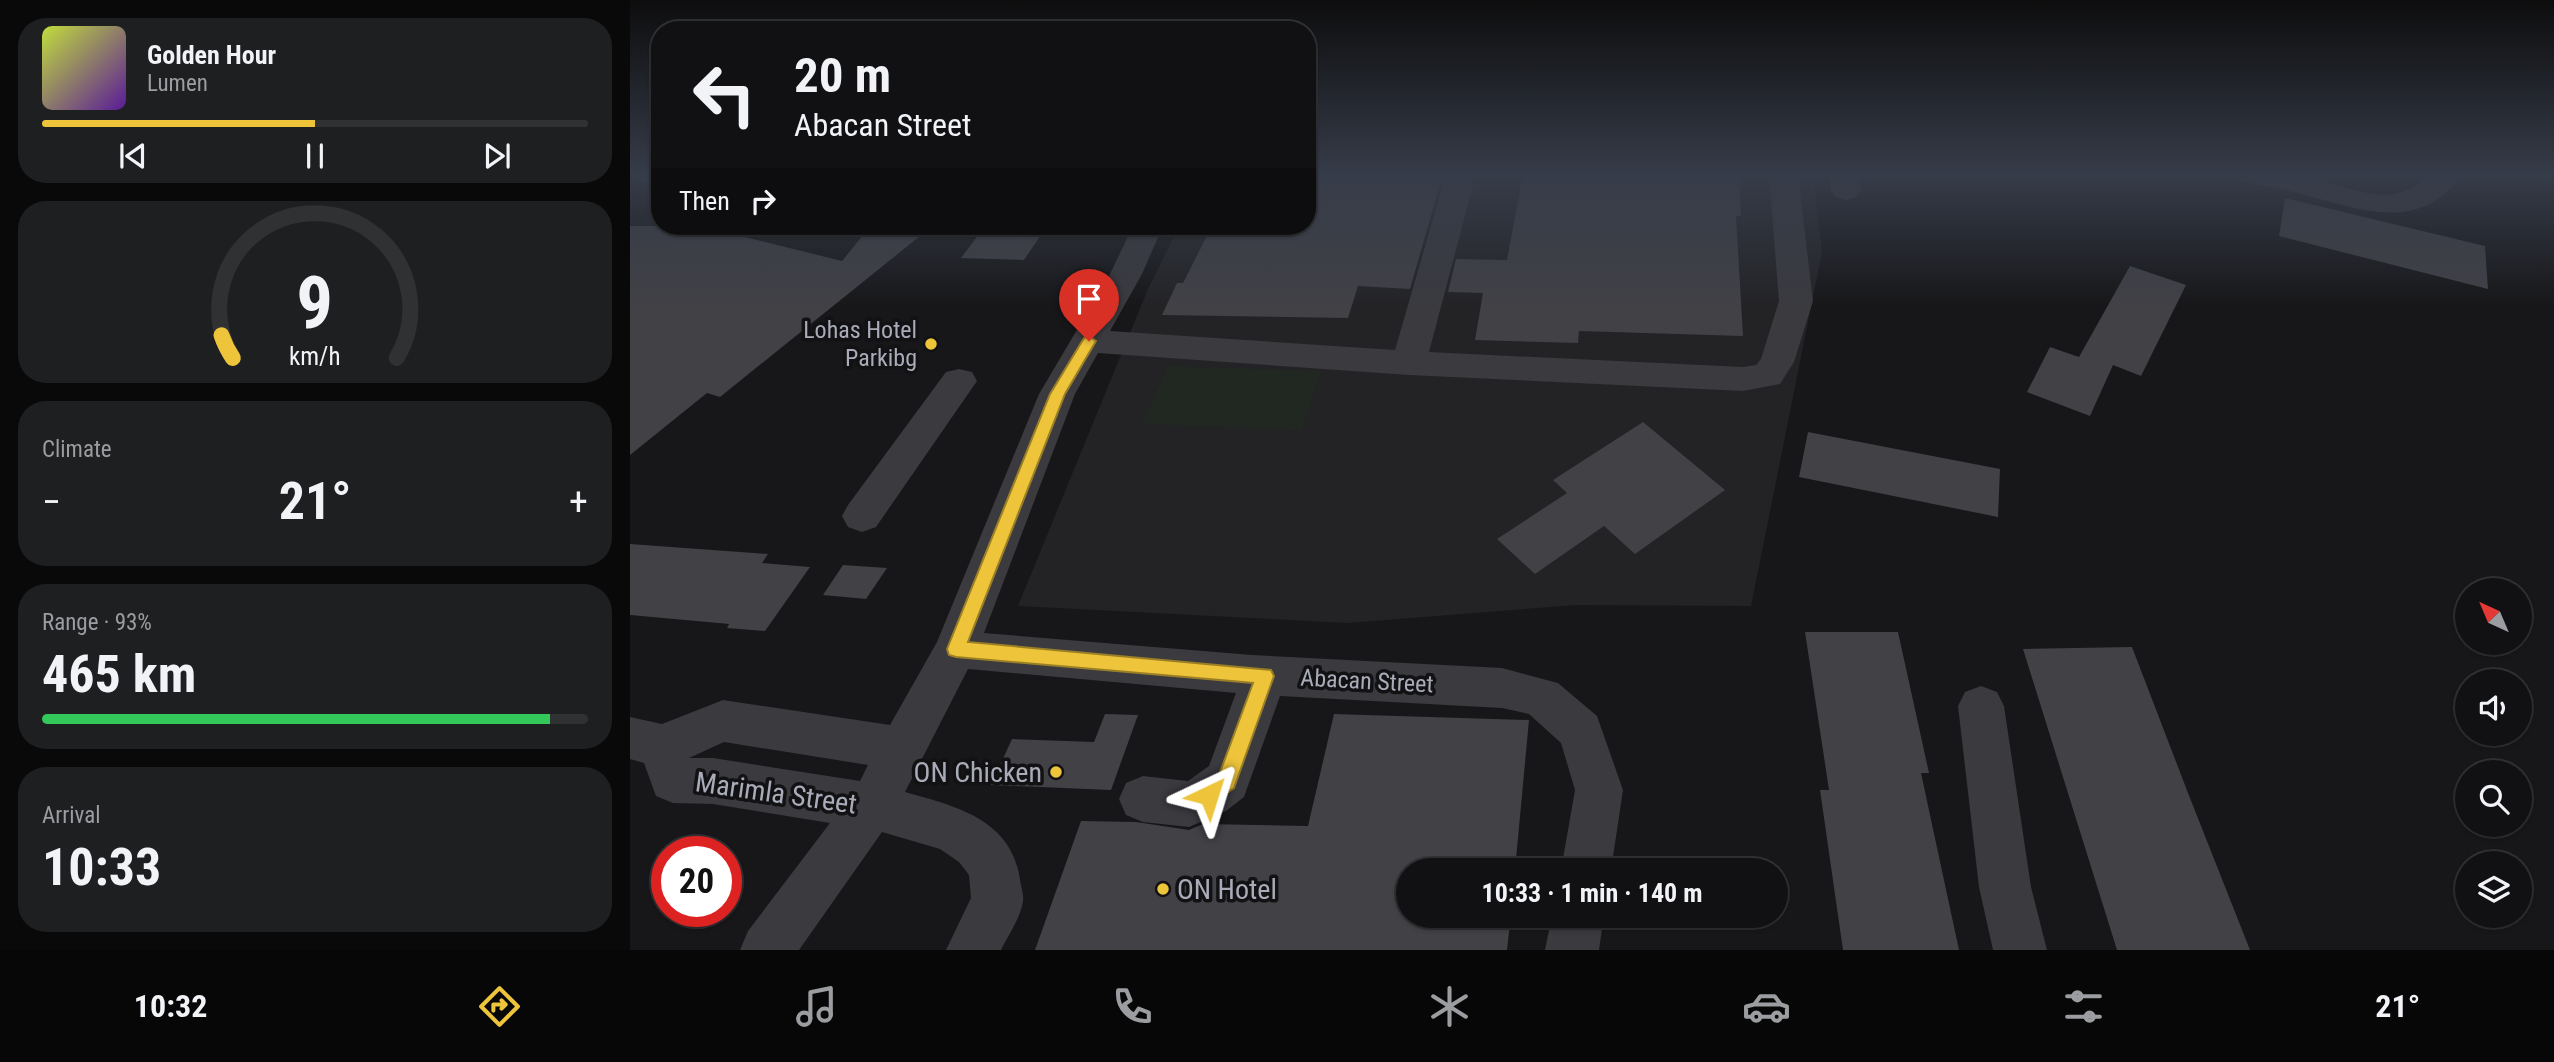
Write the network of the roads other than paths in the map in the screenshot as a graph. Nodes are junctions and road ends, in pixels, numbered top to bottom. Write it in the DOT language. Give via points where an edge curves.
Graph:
graph roads {
  1 [pos="1449,218"];
  2 [pos="1788,218"];
  3 [pos="1144,235"];
  4 [pos="1089,341"];
  5 [pos="1409,363"];
  6 [pos="958,381"];
  7 [pos="862,516"];
  8 [pos="956,649"];
  9 [pos="1265,676"];
  10 [pos="1981,706"];
  11 [pos="646,742"];
  12 [pos="903,749"];
  13 [pos="1143,799"];
  14 [pos="872,806"];
  15 [pos="1588,858"];
  16 [pos="1576,928"];
  17 [pos="767,950"];
  18 [pos="973,950"];
  19 [pos="1572,950"];
  20 [pos="2020,950"];
  1 -- 5 [label="street"];
  2 -- 5 [label="street" via="1796,301 1777,362 1767,375 1743,379"];
  3 -- 4 [label="street"];
  4 -- 5 [label="street"];
  4 -- 8 [label="street" via="1057,394"];
  6 -- 7 [label="street"];
  8 -- 9 [label="street, Abacan Street"];
  8 -- 12 [label="street"];
  9 -- 13 [label="street" via="1227,781 1189,804"];
  9 -- 15 [label="street, Abacan Street" via="1502,688 1542,697 1581,732 1599,789"];
  10 -- 20 [label="street" via="2005,887"];
  11 -- 12 [label="street, Marimla Street" via="723,721"];
  11 -- 14 [label="street, Marimla Street" via="673,780 713,781"];
  12 -- 14 [label="street"];
  14 -- 17 [label="street"];
  14 -- 18 [label="street" via="953,830 977,845 993,867 997,901"];
  16 -- 19 [label="street"];
}
